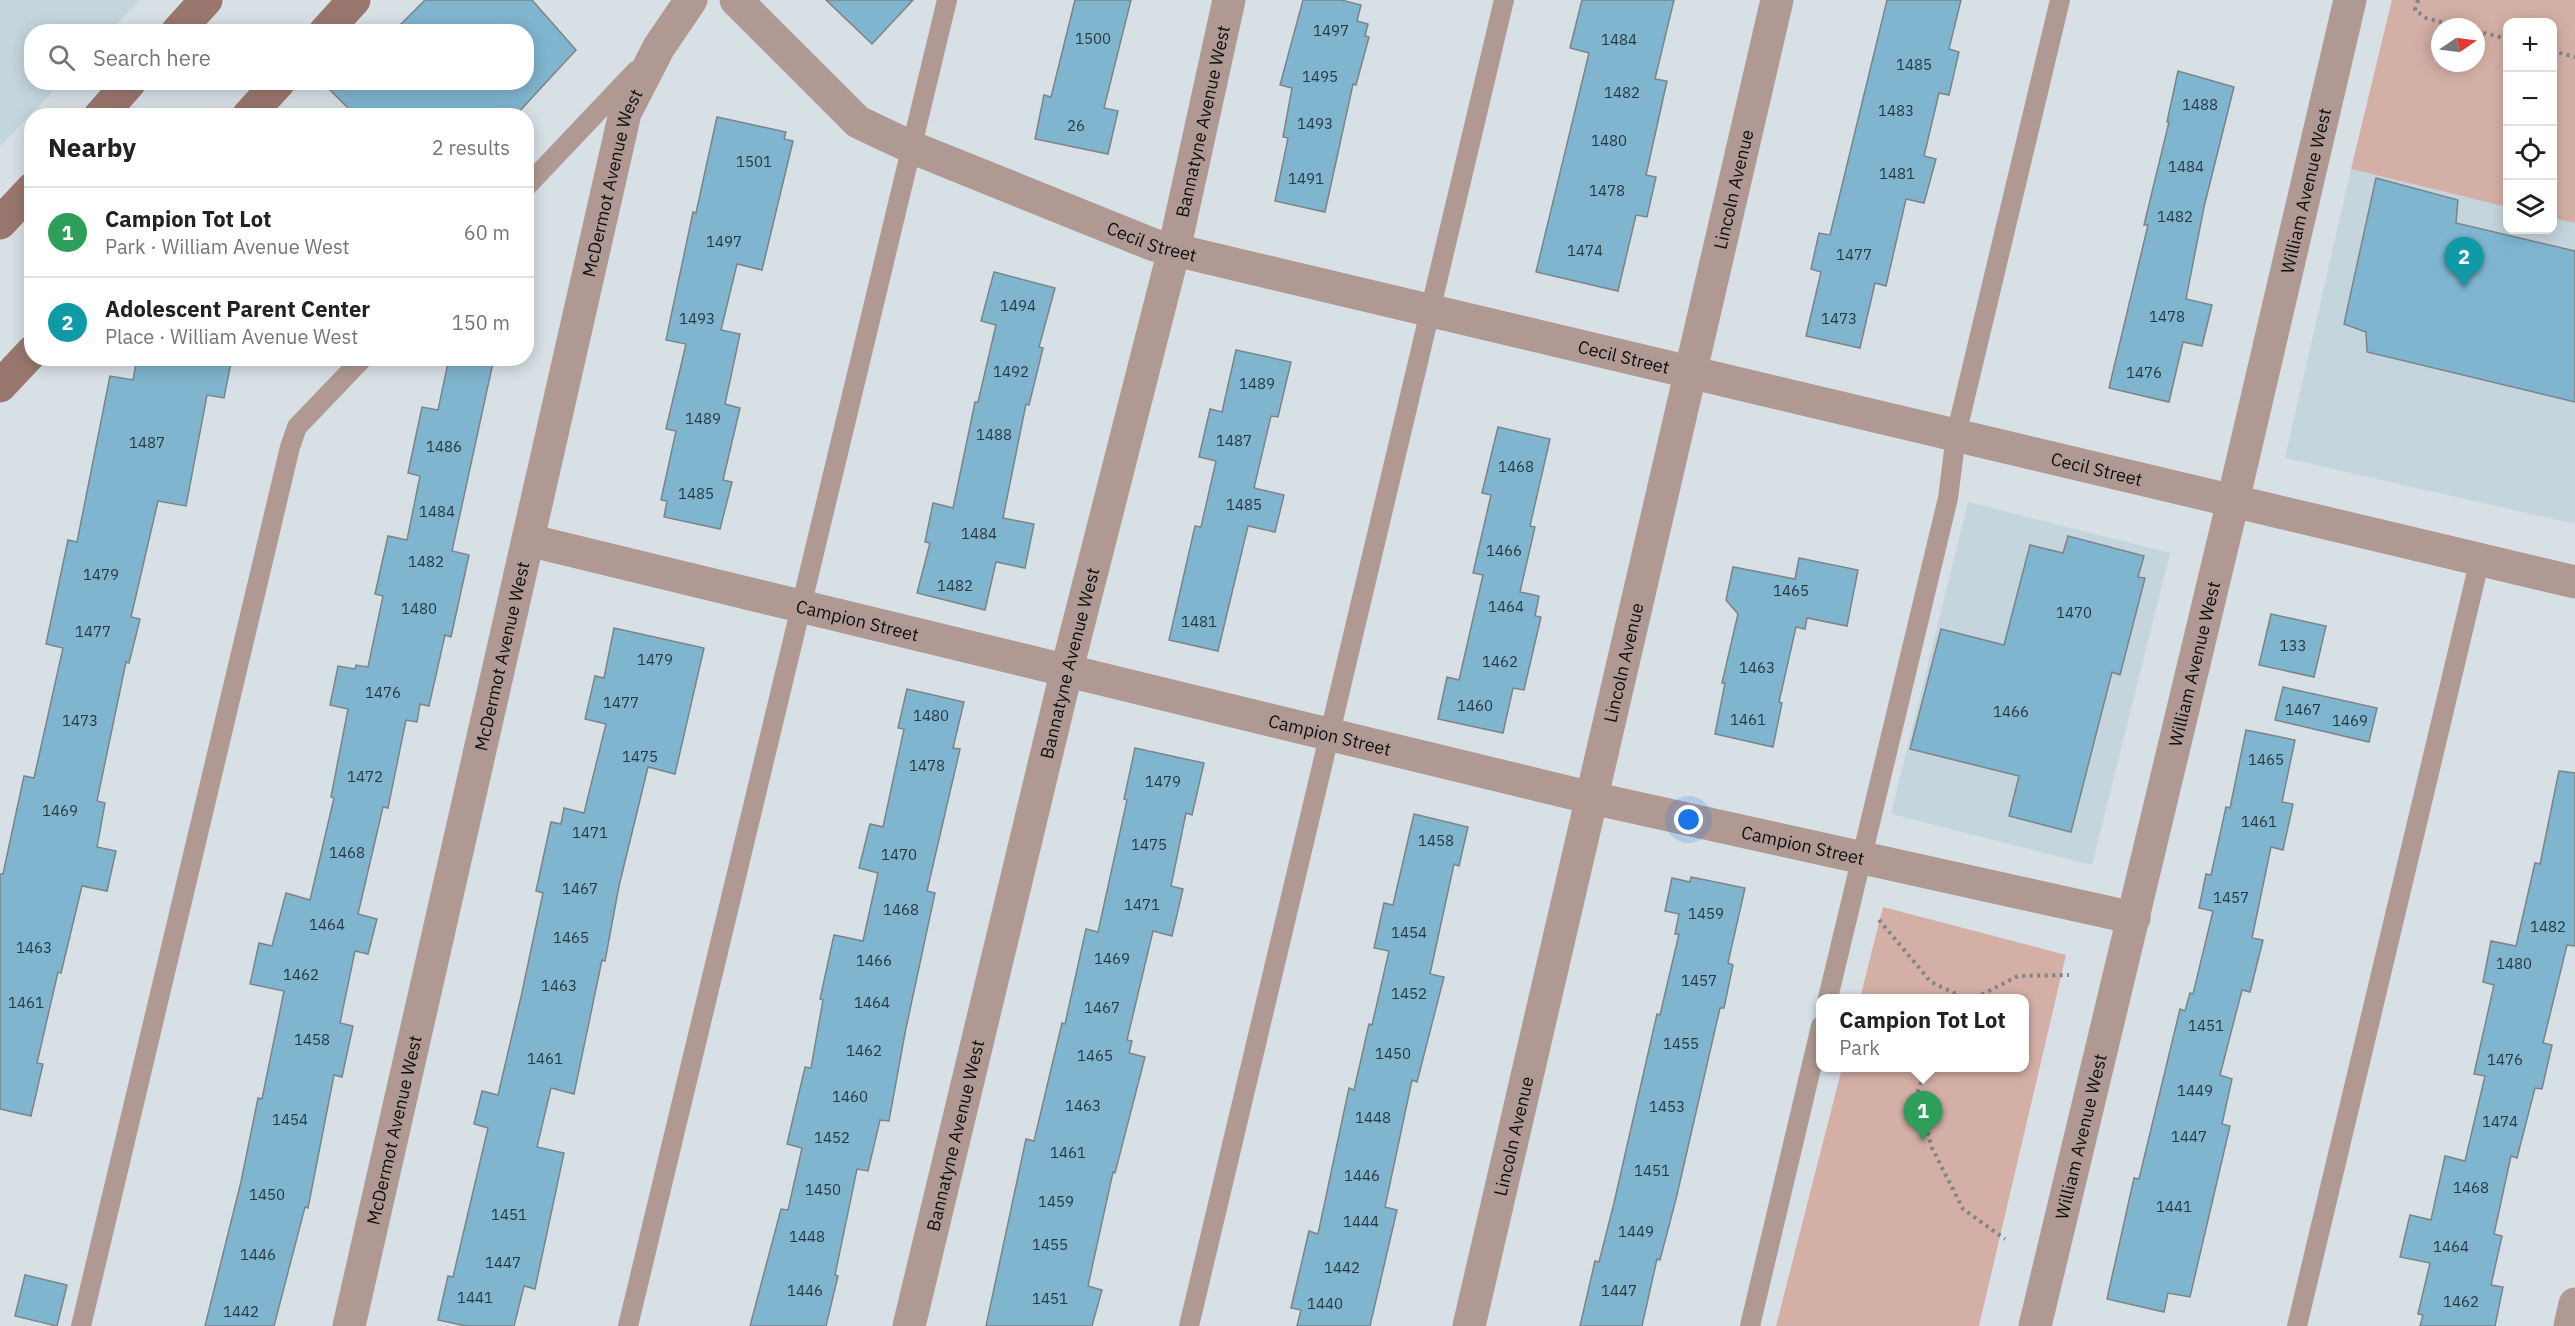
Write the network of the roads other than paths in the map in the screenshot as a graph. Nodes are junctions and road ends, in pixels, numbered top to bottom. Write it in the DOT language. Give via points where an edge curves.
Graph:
graph roads {
  1 [pos="206,0"];
  2 [pos="354,0"];
  3 [pos="691,0"];
  4 [pos="736,0"];
  5 [pos="947,0"];
  6 [pos="1229,0"];
  7 [pos="1504,0"];
  8 [pos="1777,0"];
  9 [pos="2060,0"];
  10 [pos="2350,0"];
  11 [pos="184,24"];
  12 [pos="333,24"];
  13 [pos="659,47"];
  14 [pos="123,90"];
  15 [pos="272,90"];
  16 [pos="107,108"];
  17 [pos="255,108"];
  18 [pos="911,147"];
  19 [pos="534,179"];
  20 [pos="24,198"];
  21 [pos="0,223"];
  22 [pos="1174,250"];
  23 [pos="1432,311"];
  24 [pos="24,360"];
  25 [pos="355,366"];
  26 [pos="1691,372"];
  27 [pos="0,386"];
  28 [pos="1956,435"];
  29 [pos="2233,501"];
  30 [pos="528,540"];
  31 [pos="2480,559"];
  32 [pos="2575,582"];
  33 [pos="801,607"];
  34 [pos="1068,669"];
  35 [pos="1328,735"];
  36 [pos="1592,798"];
  37 [pos="1861,858"];
  38 [pos="2134,918"];
  39 [pos="1829,994"];
  40 [pos="1816,1047"];
  41 [pos="2575,1304"];
  42 [pos="81,1326"];
  43 [pos="349,1326"];
  44 [pos="628,1326"];
  45 [pos="909,1326"];
  46 [pos="1189,1326"];
  47 [pos="1469,1326"];
  48 [pos="1750,1326"];
  49 [pos="2034,1326"];
  50 [pos="2297,1326"];
  51 [pos="2570,1326"];
  1 -- 11 [label="main road"];
  2 -- 12 [label="main road"];
  3 -- 13 [label="street, McDermot Avenue West"];
  4 -- 18 [label="street, Cecil Street" via="858,122"];
  5 -- 18 [label="lane"];
  6 -- 22 [label="street, Bannatyne Avenue West"];
  7 -- 23 [label="lane"];
  8 -- 26 [label="street, Lincoln Avenue"];
  9 -- 28 [label="lane"];
  10 -- 29 [label="street, William Avenue West"];
  13 -- 19 [label="lane"];
  13 -- 30 [label="street, McDermot Avenue West" via="625,113"];
  14 -- 16 [label="main road"];
  15 -- 17 [label="main road"];
  18 -- 22 [label="street, Cecil Street"];
  18 -- 33 [label="lane"];
  20 -- 21 [label="main road"];
  22 -- 23 [label="street, Cecil Street"];
  22 -- 34 [label="street, Bannatyne Avenue West"];
  23 -- 26 [label="street, Cecil Street"];
  23 -- 35 [label="lane"];
  24 -- 27 [label="main road"];
  25 -- 42 [label="lane" via="297,427 290,447"];
  26 -- 28 [label="street, Cecil Street"];
  26 -- 36 [label="street, Lincoln Avenue"];
  28 -- 29 [label="street, Cecil Street"];
  28 -- 37 [label="lane" via="1948,498"];
  29 -- 31 [label="street, Cecil Street"];
  29 -- 38 [label="street, William Avenue West"];
  30 -- 33 [label="street, Campion Street"];
  30 -- 43 [label="street, McDermot Avenue West"];
  31 -- 32 [label="street, Cecil Street"];
  31 -- 50 [label="lane"];
  33 -- 34 [label="street, Campion Street"];
  33 -- 44 [label="lane"];
  34 -- 35 [label="street, Campion Street"];
  34 -- 45 [label="street, Bannatyne Avenue West"];
  35 -- 36 [label="street, Campion Street"];
  35 -- 46 [label="lane"];
  36 -- 37 [label="street, Campion Street"];
  36 -- 47 [label="street, Lincoln Avenue"];
  37 -- 38 [label="street, Campion Street"];
  37 -- 39 [label="lane"];
  38 -- 49 [label="street, William Avenue West"];
  40 -- 48 [label="lane"];
  41 -- 51 [label="street"];
}
